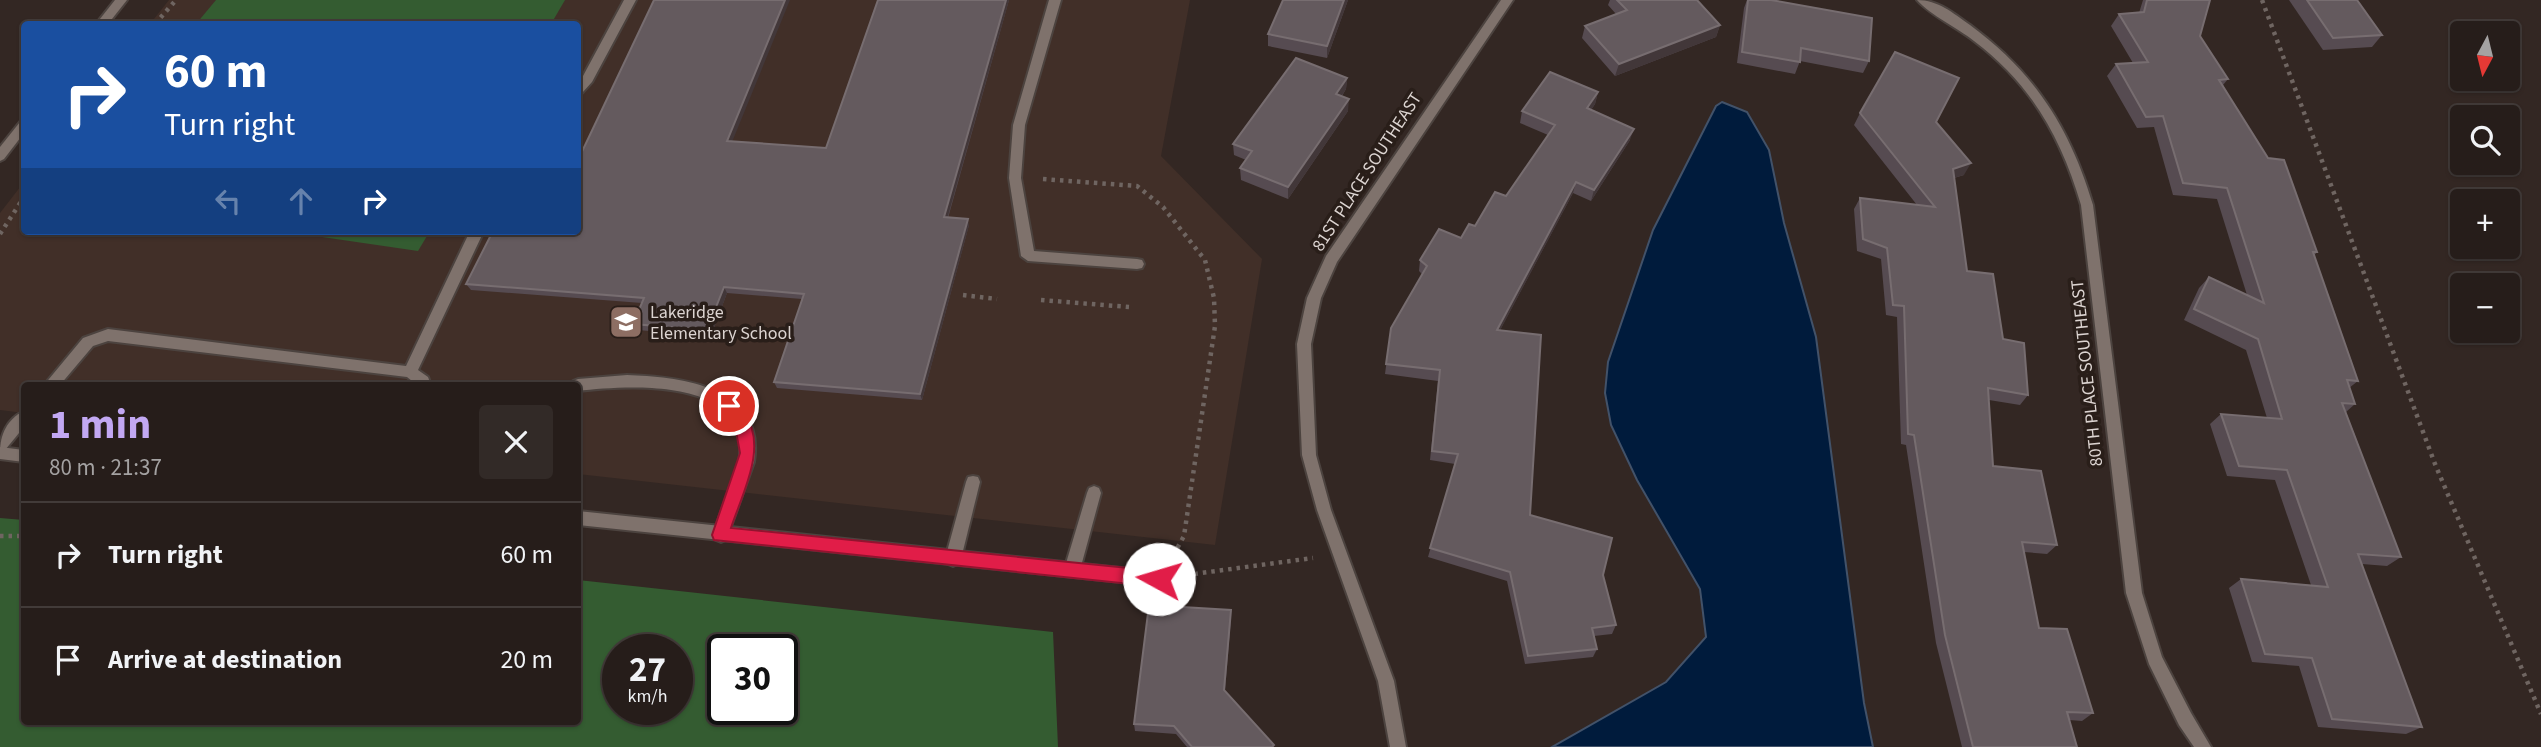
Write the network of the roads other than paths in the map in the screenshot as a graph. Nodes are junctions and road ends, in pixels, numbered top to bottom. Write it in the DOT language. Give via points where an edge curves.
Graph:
graph roads {
  1 [pos="121,0"];
  2 [pos="630,0"];
  3 [pos="1055,0"];
  4 [pos="1507,0"];
  5 [pos="1923,0"];
  6 [pos="104,21"];
  7 [pos="581,87"];
  8 [pos="21,129"];
  9 [pos="0,156"];
  10 [pos="475,235"];
  11 [pos="1137,264"];
  12 [pos="410,372"];
  13 [pos="54,382"];
  14 [pos="423,382"];
  15 [pos="581,385"];
  16 [pos="21,421"];
  17 [pos="0,446"];
  18 [pos="0,453"];
  19 [pos="21,456"];
  20 [pos="973,482"];
  21 [pos="1094,493"];
  22 [pos="581,518"];
  23 [pos="720,535"];
  24 [pos="953,559"];
  25 [pos="1072,570"];
  26 [pos="1159,579"];
  27 [pos="1398,747"];
  28 [pos="2203,747"];
  1 -- 6 [label="street"];
  2 -- 7 [label="street"];
  3 -- 11 [label="street" via="1019,125 1015,178 1028,256"];
  4 -- 27 [label="street, 81ST PLACE SOUTHEAST" via="1331,260 1314,298 1304,344 1309,455 1324,510 1386,681"];
  5 -- 28 [label="street, 80TH PLACE SOUTHEAST" via="1962,24 2036,92 2078,166 2087,205 2134,593 2155,659"];
  8 -- 9 [label="street"];
  10 -- 12 [label="street"];
  12 -- 13 [label="street" via="108,335 88,342"];
  12 -- 14 [label="street"];
  15 -- 23 [label="street" via="611,380 662,382 704,389 729,406 743,424 748,453"];
  16 -- 17 [label="street"];
  18 -- 19 [label="street"];
  20 -- 24 [label="street"];
  21 -- 25 [label="street"];
  22 -- 23 [label="street"];
  23 -- 24 [label="street"];
  24 -- 25 [label="street"];
  25 -- 26 [label="street"];
}
